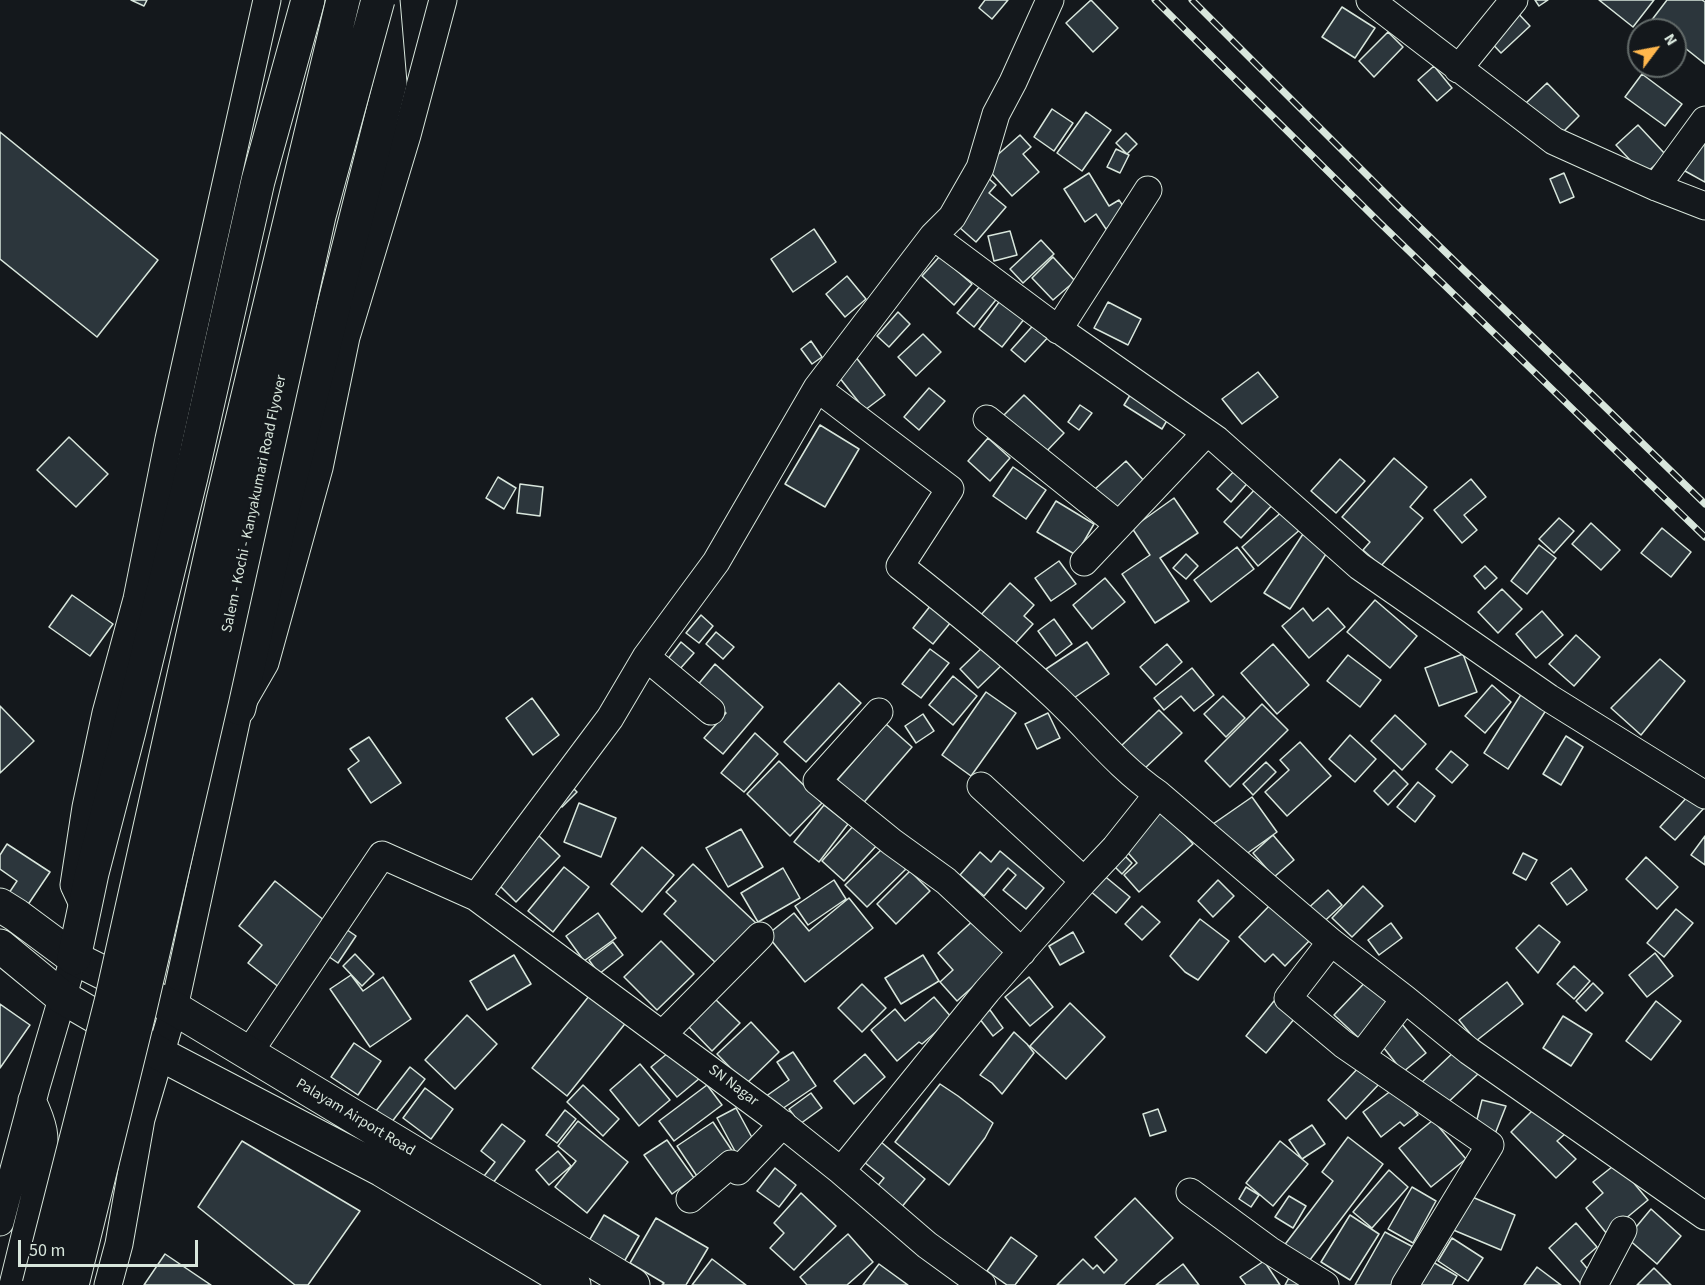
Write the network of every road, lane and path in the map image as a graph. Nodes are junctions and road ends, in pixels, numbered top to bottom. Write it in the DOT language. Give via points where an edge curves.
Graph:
graph roads {
  1 [pos="267,0"];
  2 [pos="308,0"];
  3 [pos="343,0"];
  4 [pos="378,0"];
  5 [pos="383,0"];
  6 [pos="443,0"];
  7 [pos="1050,0"];
  8 [pos="1370,0"];
  9 [pos="1514,0"];
  10 [pos="1458,69"];
  11 [pos="1705,120"];
  12 [pos="1656,187"];
  13 [pos="1148,190"];
  14 [pos="1705,206"];
  15 [pos="933,236"];
  16 [pos="1058,330"];
  17 [pos="816,388"];
  18 [pos="987,419"];
  19 [pos="1206,433"];
  20 [pos="1119,525"];
  21 [pos="1084,562"];
  22 [pos="646,657"];
  23 [pos="239,708"];
  24 [pos="711,711"];
  25 [pos="879,712"];
  26 [pos="981,786"];
  27 [pos="1158,794"];
  28 [pos="1705,795"];
  29 [pos="1084,880"];
  30 [pos="476,897"];
  31 [pos="0,905"];
  32 [pos="85,906"];
  33 [pos="760,936"];
  34 [pos="1331,942"];
  35 [pos="0,946"];
  36 [pos="1022,951"];
  37 [pos="74,958"];
  38 [pos="62,997"];
  39 [pos="1405,999"];
  40 [pos="126,1006"];
  41 [pos="174,1008"];
  42 [pos="663,1034"];
  43 [pos="160,1054"];
  44 [pos="248,1054"];
  45 [pos="1361,1056"];
  46 [pos="32,1100"];
  47 [pos="783,1124"];
  48 [pos="842,1171"];
  49 [pos="1190,1192"];
  50 [pos="690,1199"];
  51 [pos="1705,1216"];
  52 [pos="0,1222"];
  53 [pos="1623,1230"];
  54 [pos="13,1285"];
  55 [pos="39,1285"];
  56 [pos="72,1285"];
  57 [pos="108,1285"];
  58 [pos="574,1285"];
  59 [pos="633,1285"];
  60 [pos="982,1285"];
  61 [pos="1325,1285"];
  62 [pos="1405,1285"];
  63 [pos="1594,1285"];
  1 -- 32 [label="street" via="137,599 86,807 74,885"];
  2 -- 32 [label="main road" via="258,181 191,477"];
  3 -- 40 [label="main road, Salem - Kochi - Kanyakumari Road Flyover, bridge" via="223,500"];
  4 -- 40 [label="main road, Salem - Kochi - Kanyakumari Road Flyover, bridge" via="319,216 212,698"];
  5 -- 23 [label="main road" via="390,83 282,512"];
  6 -- 23 [label="street" via="346,337 319,468 265,663"];
  7 -- 15 [label="street" via="996,114 980,168 952,217"];
  8 -- 10 [label="street"];
  9 -- 10 [label="street"];
  10 -- 12 [label="street" via="1554,141"];
  11 -- 12 [label="street"];
  12 -- 14 [label="street"];
  13 -- 16 [label="street"];
  15 -- 16 [label="street"];
  15 -- 17 [label="street"];
  16 -- 19 [label="street"];
  17 -- 22 [label="street" via="716,562"];
  17 -- 27 [label="street" via="950,489 900,566 985,633 1053,694 1121,764"];
  18 -- 20 [label="street"];
  19 -- 20 [label="street"];
  19 -- 28 [label="street" via="1359,566 1549,698"];
  20 -- 21 [label="street"];
  22 -- 24 [label="street"];
  22 -- 30 [label="street" via="610,718"];
  23 -- 41 [label="street"];
  25 -- 36 [label="street" via="817,781 946,881"];
  26 -- 29 [label="street"];
  27 -- 29 [label="street"];
  27 -- 34 [label="street"];
  29 -- 36 [label="street"];
  30 -- 42 [label="street, SN Nagar"];
  30 -- 44 [label="street, SN Nagar" via="382,855"];
  31 -- 37 [label="main road, Palayam Airport Road"];
  32 -- 37 [label="main road"];
  33 -- 42 [label="street"];
  34 -- 39 [label="street"];
  34 -- 45 [label="street" via="1288,998"];
  35 -- 38 [label="main road, Palayam Airport Road"];
  36 -- 48 [label="street"];
  37 -- 38 [label="street"];
  37 -- 41 [label="main road, Palayam Airport Road"];
  38 -- 43 [label="main road, Palayam Airport Road"];
  38 -- 46 [label="street"];
  39 -- 45 [label="street"];
  39 -- 51 [label="street" via="1469,1051"];
  40 -- 55 [label="main road, bridge"];
  40 -- 56 [label="main road, bridge"];
  41 -- 43 [label="street"];
  41 -- 44 [label="main road, Palayam Airport Road"];
  42 -- 47 [label="street, SN Nagar"];
  43 -- 57 [label="street" via="141,1119"];
  43 -- 58 [label="main road, Palayam Airport Road" via="382,1170"];
  44 -- 59 [label="main road, Palayam Airport Road"];
  45 -- 62 [label="street" via="1490,1145"];
  46 -- 52 [label="street"];
  46 -- 54 [label="street" via="43,1123 45,1148"];
  47 -- 48 [label="street, SN Nagar"];
  47 -- 50 [label="street" via="738,1171 731,1164"];
  48 -- 60 [label="street, SN Nagar" via="927,1245"];
  49 -- 61 [label="street"];
  53 -- 63 [label="street"];
}
